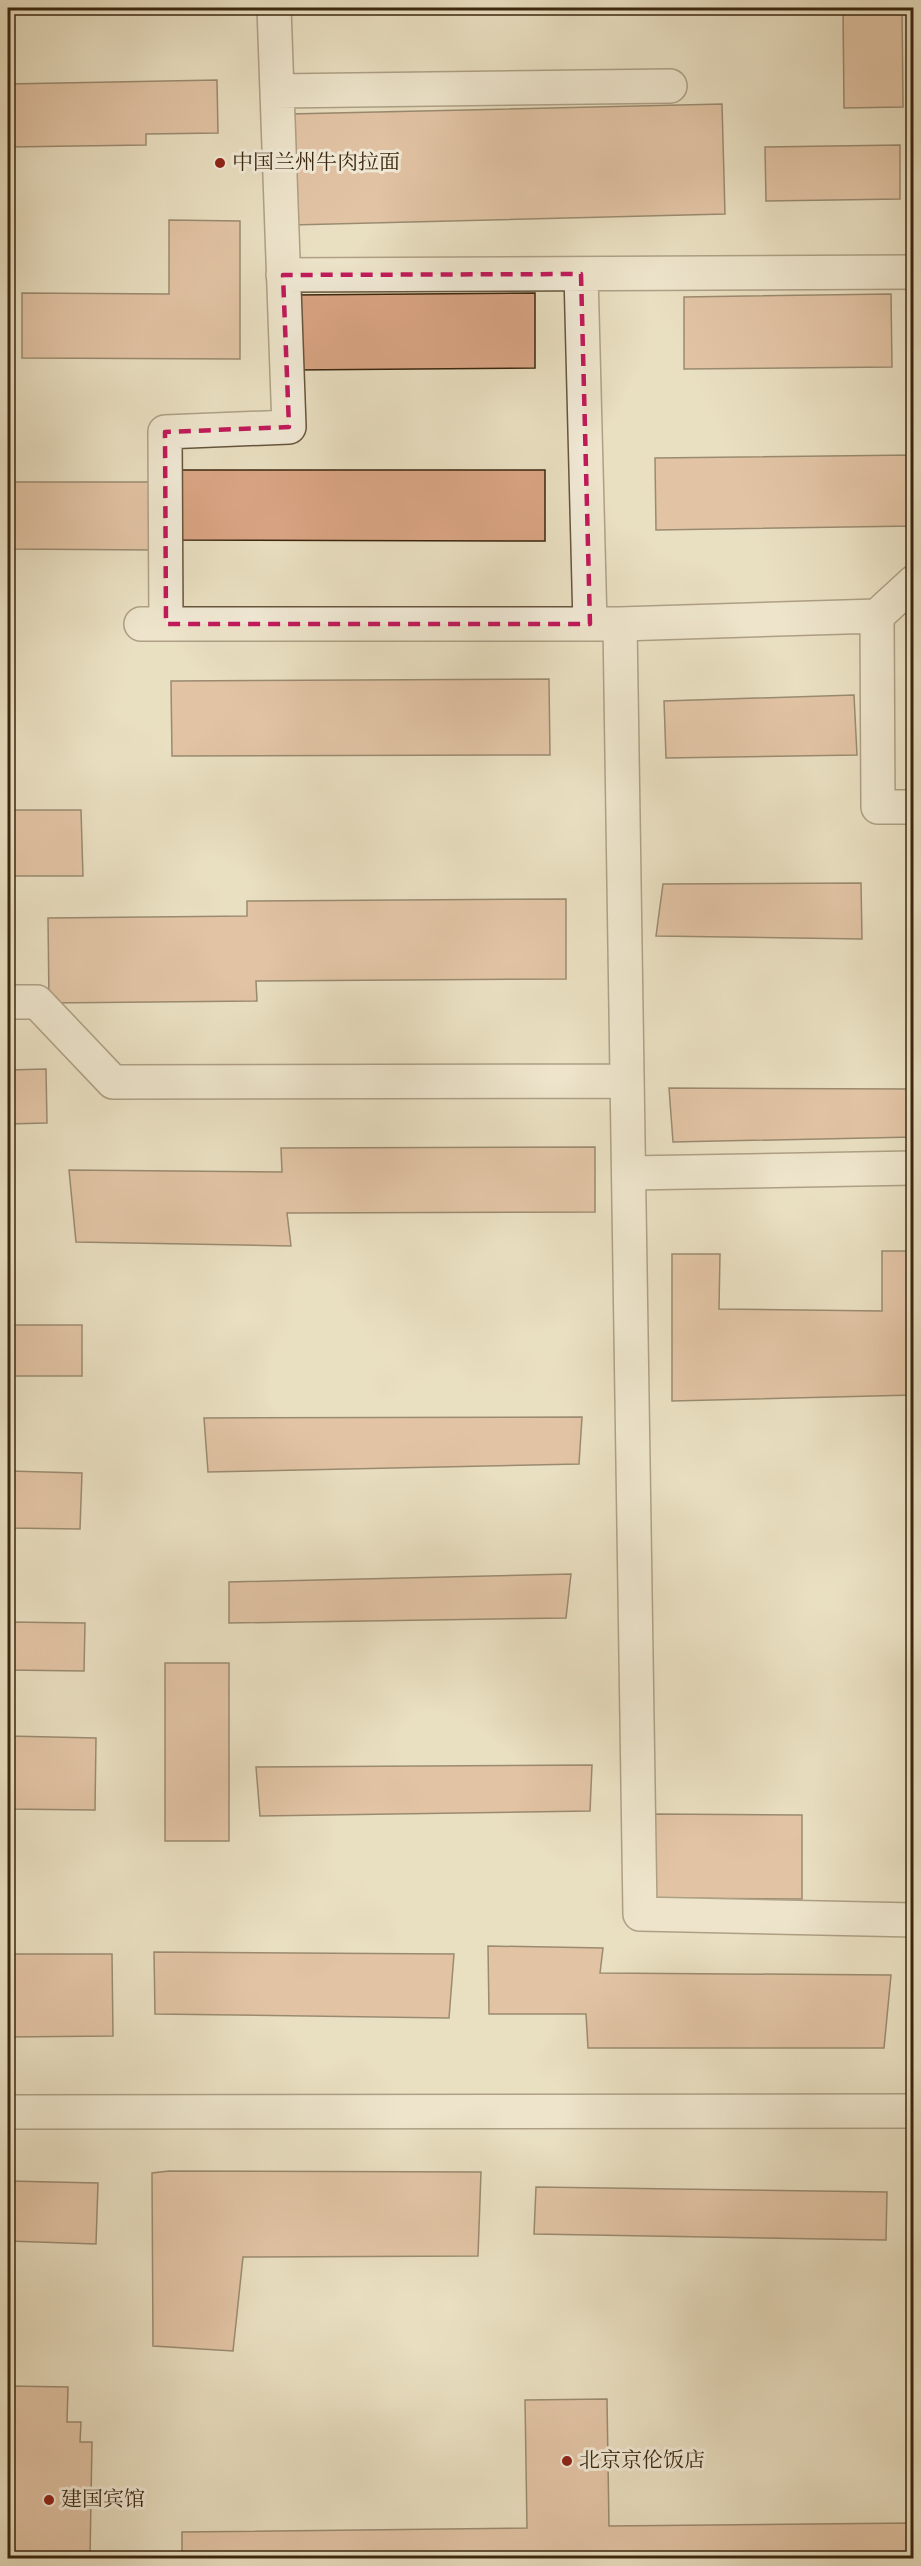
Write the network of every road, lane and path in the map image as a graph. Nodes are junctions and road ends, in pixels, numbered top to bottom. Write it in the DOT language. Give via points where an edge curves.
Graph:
graph roads {
  1 [pos="274,8"];
  2 [pos="670,86"];
  3 [pos="277,91"];
  4 [pos="914,272"];
  5 [pos="581,274"];
  6 [pos="284,275"];
  7 [pos="914,582"];
  8 [pos="877,616"];
  9 [pos="605,624"];
  10 [pos="914,807"];
  11 [pos="8,1002"];
  12 [pos="627,1082"];
  13 [pos="914,1168"];
  14 [pos="629,1173"];
  15 [pos="914,1920"];
  16 [pos="914,2111"];
  17 [pos="8,2112"];
  1 -- 3 [label="street"];
  2 -- 3 [label="street"];
  3 -- 6 [label="street"];
  4 -- 5 [label="street"];
  5 -- 6 [label="street"];
  5 -- 9 [label="street"];
  6 -- 9 [label="street" via="289,427 165,432 154,624"];
  7 -- 8 [label="street"];
  8 -- 9 [label="street"];
  8 -- 10 [label="street" via="878,807"];
  9 -- 12 [label="street"];
  11 -- 12 [label="street" via="38,1002 113,1082"];
  12 -- 14 [label="street"];
  13 -- 14 [label="street"];
  14 -- 15 [label="street" via="640,1914"];
  16 -- 17 [label="street"];
}
